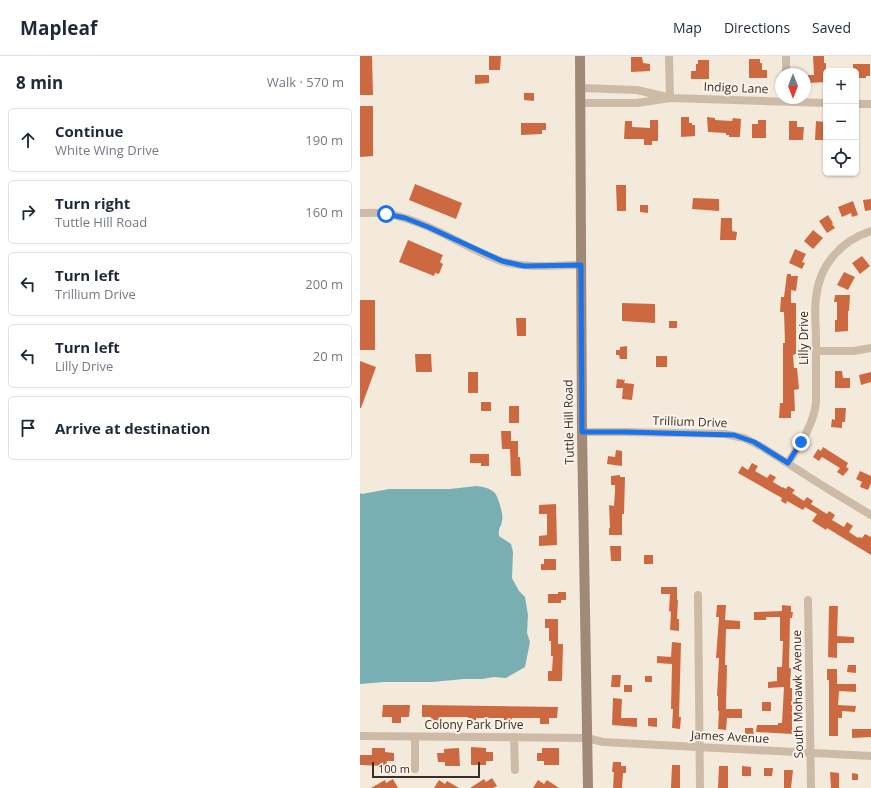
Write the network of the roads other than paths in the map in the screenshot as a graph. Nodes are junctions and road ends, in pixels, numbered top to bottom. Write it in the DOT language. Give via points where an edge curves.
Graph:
graph roads {
  1 [pos="580,56"];
  2 [pos="669,56"];
  3 [pos="786,56"];
  4 [pos="786,68"];
  5 [pos="580,88"];
  6 [pos="670,98"];
  7 [pos="775,100"];
  8 [pos="811,102"];
  9 [pos="581,103"];
  10 [pos="823,103"];
  11 [pos="859,104"];
  12 [pos="871,104"];
  13 [pos="360,213"];
  14 [pos="871,231"];
  15 [pos="581,265"];
  16 [pos="871,348"];
  17 [pos="816,351"];
  18 [pos="582,432"];
  19 [pos="788,463"];
  20 [pos="871,515"];
  21 [pos="698,595"];
  22 [pos="808,600"];
  23 [pos="360,736"];
  24 [pos="415,737"];
  25 [pos="514,737"];
  26 [pos="588,738"];
  27 [pos="700,747"];
  28 [pos="811,753"];
  29 [pos="871,756"];
  30 [pos="415,769"];
  31 [pos="515,770"];
  32 [pos="588,788"];
  33 [pos="700,788"];
  34 [pos="812,788"];
  1 -- 5 [label="main road, Tuttle Hill Road"];
  2 -- 6 [label="street"];
  3 -- 4 [label="street"];
  5 -- 6 [label="street, Indigo Lane" via="637,90"];
  5 -- 9 [label="main road, Tuttle Hill Road"];
  6 -- 7 [label="street, Indigo Lane"];
  6 -- 9 [label="street, Indigo Lane" via="637,103"];
  8 -- 10 [label="street, Indigo Lane"];
  9 -- 15 [label="main road, Tuttle Hill Road"];
  11 -- 12 [label="street"];
  13 -- 15 [label="street" via="405,218 502,261 524,266"];
  14 -- 17 [label="street, Lilly Drive" via="853,238 839,249 819,278 815,299"];
  15 -- 18 [label="main road, Tuttle Hill Road"];
  16 -- 17 [label="street" via="854,351"];
  17 -- 19 [label="street, Lilly Drive" via="815,411 811,424"];
  18 -- 19 [label="street, Trillium Drive" via="734,435 754,442"];
  18 -- 26 [label="main road, Tuttle Hill Road"];
  19 -- 20 [label="street, Trillium Drive"];
  21 -- 27 [label="street"];
  22 -- 28 [label="street, South Mohawk Avenue"];
  23 -- 24 [label="street, Colony Park Drive"];
  24 -- 25 [label="street, Colony Park Drive"];
  24 -- 30 [label="street"];
  25 -- 26 [label="street, Colony Park Drive"];
  25 -- 31 [label="street"];
  26 -- 27 [label="street, James Avenue" via="603,742"];
  26 -- 32 [label="main road, Tuttle Hill Road"];
  27 -- 28 [label="street, James Avenue"];
  27 -- 33 [label="street"];
  28 -- 29 [label="street, James Avenue"];
  28 -- 34 [label="street, South Mohawk Avenue"];
}
